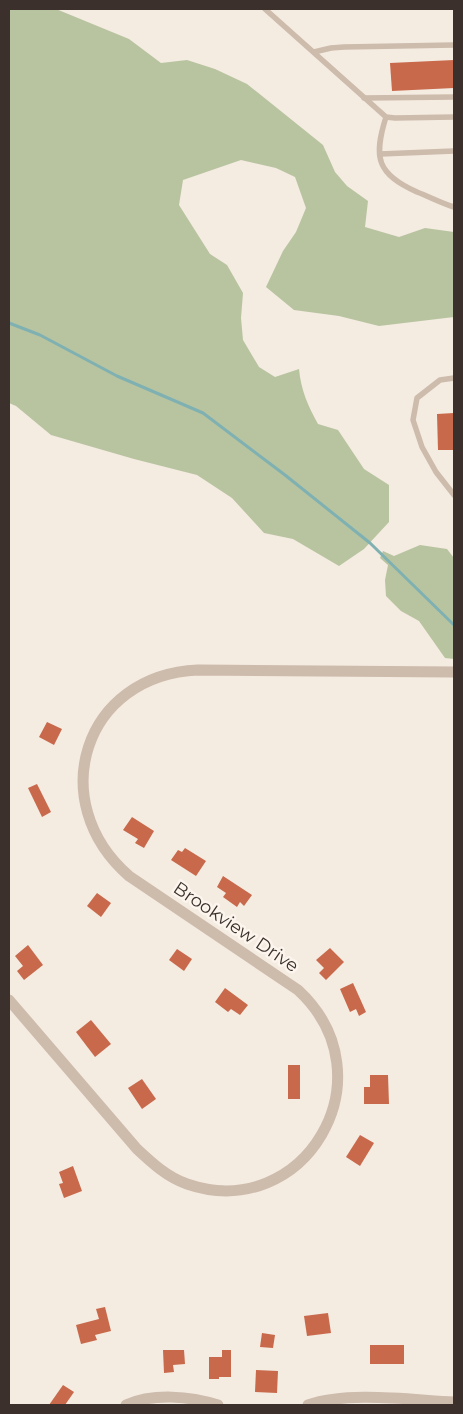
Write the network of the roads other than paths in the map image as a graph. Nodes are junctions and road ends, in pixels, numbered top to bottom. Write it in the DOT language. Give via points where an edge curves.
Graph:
graph roads {
  1 [pos="265,9"];
  2 [pos="454,45"];
  3 [pos="314,52"];
  4 [pos="454,97"];
  5 [pos="364,98"];
  6 [pos="386,117"];
  7 [pos="454,117"];
  8 [pos="454,151"];
  9 [pos="380,154"];
  10 [pos="454,207"];
  11 [pos="454,378"];
  12 [pos="454,495"];
  13 [pos="454,672"];
  14 [pos="9,1000"];
  15 [pos="454,1402"];
  16 [pos="126,1405"];
  17 [pos="218,1405"];
  18 [pos="308,1405"];
  1 -- 3 [label="lane"];
  2 -- 3 [label="lane" via="344,47"];
  3 -- 5 [label="lane"];
  4 -- 5 [label="lane"];
  5 -- 6 [label="lane"];
  6 -- 7 [label="lane"];
  6 -- 9 [label="lane" via="380,134"];
  8 -- 9 [label="lane"];
  9 -- 10 [label="lane" via="382,165 396,182"];
  11 -- 12 [label="lane" via="440,380 417,398 413,420 422,447"];
  13 -- 14 [label="street, Brookview Drive" via="174,672 140,684 121,698 102,721 88,748 83,783 85,807 98,840 116,864 298,990 325,1022 335,1052 336,1102 324,1132 299,1162 267,1182 232,1190 200,1187 171,1176 137,1150"];
  15 -- 18 [label="street" via="354,1397"];
  16 -- 17 [label="street" via="162,1398"];
}
